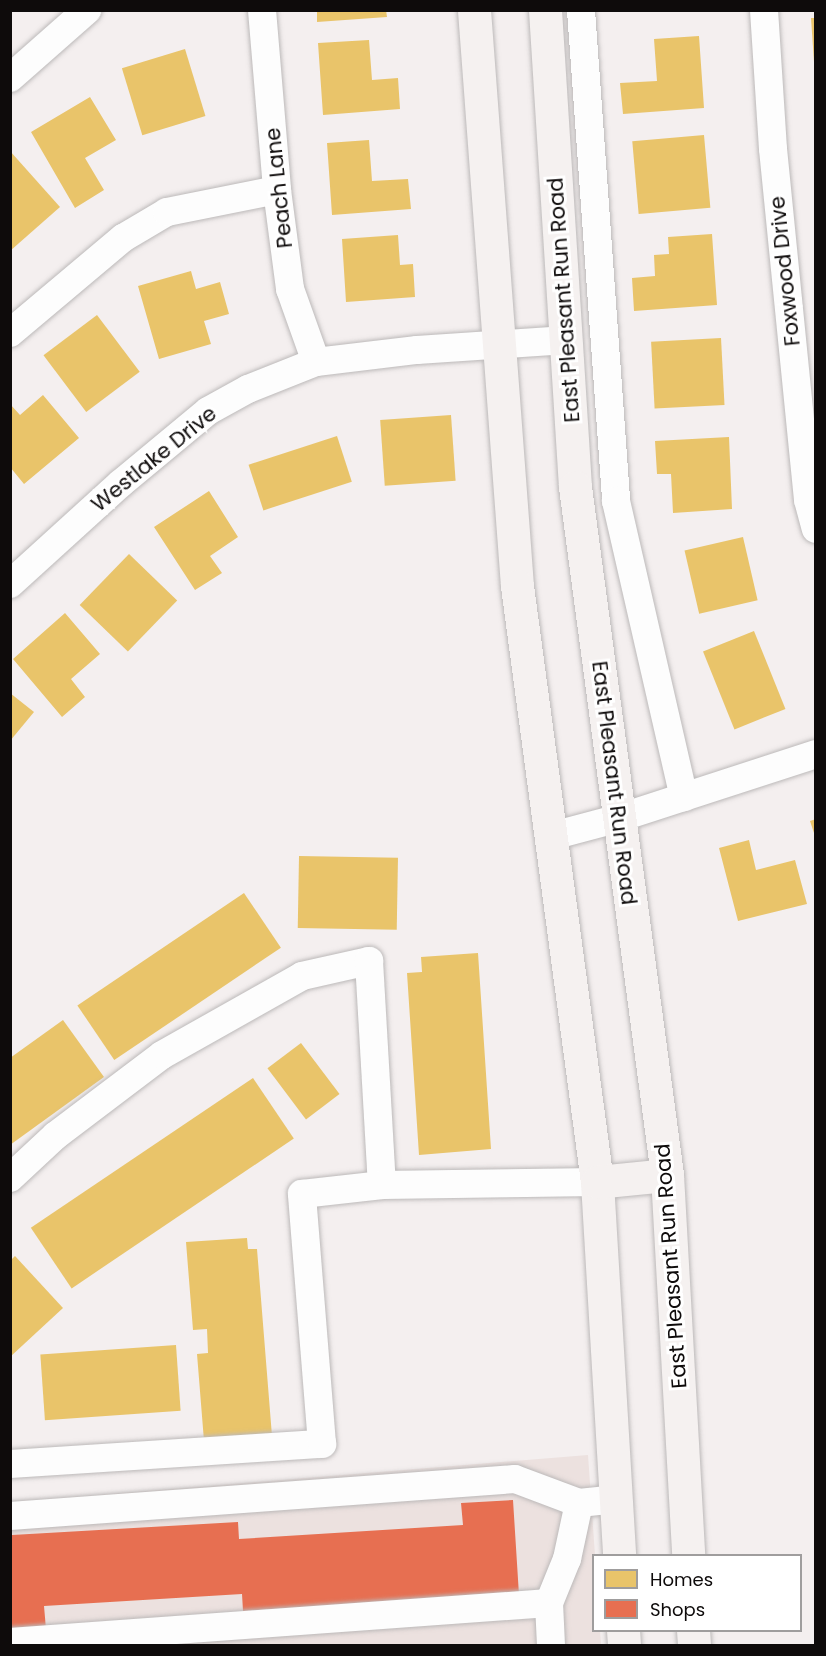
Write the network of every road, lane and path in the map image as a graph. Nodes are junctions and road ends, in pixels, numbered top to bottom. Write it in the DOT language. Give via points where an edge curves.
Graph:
graph roads {
  1 [pos="87,10"];
  2 [pos="262,10"];
  3 [pos="474,10"];
  4 [pos="545,10"];
  5 [pos="581,10"];
  6 [pos="764,10"];
  7 [pos="10,78"];
  8 [pos="277,190"];
  9 [pos="10,333"];
  10 [pos="567,340"];
  11 [pos="500,344"];
  12 [pos="316,362"];
  13 [pos="816,529"];
  14 [pos="10,584"];
  15 [pos="816,754"];
  16 [pos="684,797"];
  17 [pos="616,819"];
  18 [pos="552,836"];
  19 [pos="667,1175"];
  20 [pos="10,1179"];
  21 [pos="597,1182"];
  22 [pos="382,1185"];
  23 [pos="10,1464"];
  24 [pos="615,1499"];
  25 [pos="579,1503"];
  26 [pos="10,1516"];
  27 [pos="619,1554"];
  28 [pos="688,1554"];
  29 [pos="549,1603"];
  30 [pos="302,1633"];
  31 [pos="10,1642"];
  32 [pos="551,1646"];
  1 -- 7 [label="street"];
  2 -- 8 [label="street, Peach Lane"];
  3 -- 11 [label="main road"];
  4 -- 10 [label="main road, East Pleasant Run Road"];
  5 -- 16 [label="street" via="616,501"];
  6 -- 13 [label="street, Foxwood Drive" via="808,500"];
  8 -- 9 [label="street" via="167,212 123,238"];
  8 -- 12 [label="street, Peach Lane" via="290,289"];
  10 -- 11 [label="street, Westlake Drive"];
  10 -- 17 [label="main road, East Pleasant Run Road" via="575,488"];
  11 -- 12 [label="street, Westlake Drive"];
  11 -- 18 [label="main road" via="517,586"];
  12 -- 14 [label="street, Westlake Drive" via="248,389 208,411"];
  15 -- 16 [label="street"];
  16 -- 17 [label="street"];
  17 -- 18 [label="street"];
  17 -- 19 [label="main road, East Pleasant Run Road"];
  18 -- 21 [label="main road"];
  19 -- 21 [label="main road"];
  19 -- 28 [label="main road, East Pleasant Run Road"];
  20 -- 22 [label="street" via="56,1136 162,1055 302,976 369,961"];
  21 -- 22 [label="street"];
  21 -- 24 [label="main road"];
  22 -- 23 [label="street" via="302,1194 322,1444"];
  24 -- 25 [label="street"];
  24 -- 27 [label="main road"];
  25 -- 26 [label="street" via="515,1479"];
  25 -- 29 [label="street" via="567,1559"];
  29 -- 30 [label="street"];
  29 -- 32 [label="street"];
  30 -- 31 [label="street"];
}
